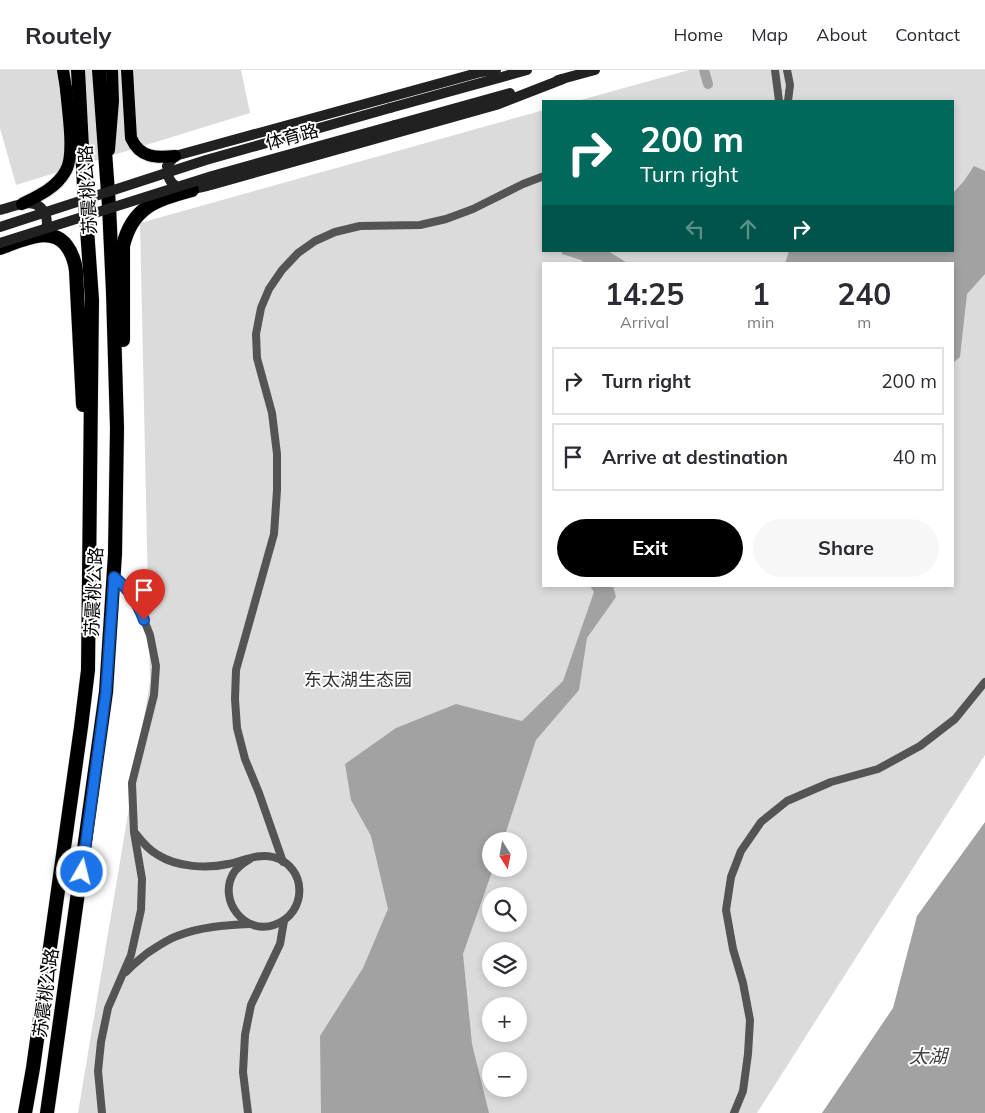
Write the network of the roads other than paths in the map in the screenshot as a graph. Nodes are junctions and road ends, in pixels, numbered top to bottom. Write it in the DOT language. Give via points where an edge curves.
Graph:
graph roads {
  1 [pos="63,70"];
  2 [pos="78,70"];
  3 [pos="99,70"];
  4 [pos="112,70"];
  5 [pos="126,70"];
  6 [pos="496,70"];
  7 [pos="527,70"];
  8 [pos="595,70"];
  9 [pos="775,70"];
  10 [pos="787,70"];
  11 [pos="563,79"];
  12 [pos="66,88"];
  13 [pos="779,100"];
  14 [pos="788,100"];
  15 [pos="176,156"];
  16 [pos="106,175"];
  17 [pos="542,177"];
  18 [pos="84,186"];
  19 [pos="192,190"];
  20 [pos="22,204"];
  21 [pos="0,210"];
  22 [pos="0,227"];
  23 [pos="41,235"];
  24 [pos="0,243"];
  25 [pos="0,248"];
  26 [pos="116,470"];
  27 [pos="90,514"];
  28 [pos="114,577"];
  29 [pos="985,682"];
  30 [pos="134,832"];
  31 [pos="250,859"];
  32 [pos="283,862"];
  33 [pos="284,921"];
  34 [pos="250,924"];
  35 [pos="119,982"];
  36 [pos="25,1113"];
  37 [pos="47,1113"];
  38 [pos="102,1113"];
  39 [pos="248,1113"];
  40 [pos="734,1113"];
  1 -- 12 [label="main road"];
  2 -- 18 [label="highway, 苏震桃公路"];
  3 -- 16 [label="highway, 苏震桃公路"];
  4 -- 16 [label="main road" via="114,101"];
  5 -- 15 [label="main road" via="134,144 139,151 153,157"];
  6 -- 15 [label="main road"];
  7 -- 22 [label="main road, 体育路, bridge" via="206,160"];
  8 -- 11 [label="main road, 体育路"];
  9 -- 13 [label="street"];
  10 -- 14 [label="street"];
  11 -- 19 [label="main road" via="496,105"];
  11 -- 24 [label="main road, 体育路, bridge" via="212,176"];
  12 -- 18 [label="main road"];
  12 -- 20 [label="main road" via="70,141 70,160 66,171 53,186"];
  15 -- 19 [label="main road" via="167,166 169,178 182,189"];
  16 -- 26 [label="highway, 苏震桃公路" via="113,292"];
  17 -- 32 [label="street" via="446,219 420,225 360,226 334,232 298,253 269,289 261,308 256,334 257,358 272,413 277,490 274,534 236,670 235,698 237,728 246,759"];
  18 -- 27 [label="highway, 苏震桃公路" via="92,300"];
  19 -- 26 [label="highway" via="173,194 146,207 126,234 123,246 123,414"];
  20 -- 21 [label="main road"];
  20 -- 23 [label="main road" via="37,204 44,211 47,226"];
  23 -- 25 [label="highway"];
  23 -- 27 [label="highway" via="62,240 75,260"];
  26 -- 28 [label="highway, 苏震桃公路"];
  27 -- 36 [label="highway, 苏震桃公路" via="86,693"];
  28 -- 30 [label="street" via="138,606 150,634 156,666 154,695 132,783"];
  28 -- 37 [label="highway, 苏震桃公路" via="106,692"];
  29 -- 40 [label="street" via="955,719 920,746 878,769 831,782 787,801 761,822 741,851 730,877 726,910 750,1020 743,1091"];
  30 -- 31 [label="street" via="159,856 180,864 203,867"];
  30 -- 35 [label="street" via="142,879 141,910 131,955"];
  31 -- 32 [label="street" via="273,857"];
  31 -- 34 [label="street" via="233,875 229,898 240,918"];
  32 -- 33 [label="street" via="298,880 300,891 298,903"];
  33 -- 34 [label="street" via="262,927"];
  33 -- 39 [label="street" via="280,944 252,1005 245,1036 243,1072"];
  34 -- 35 [label="street" via="222,925 175,936 131,966"];
  35 -- 38 [label="street" via="108,1008 101,1042 98,1072"];
}
